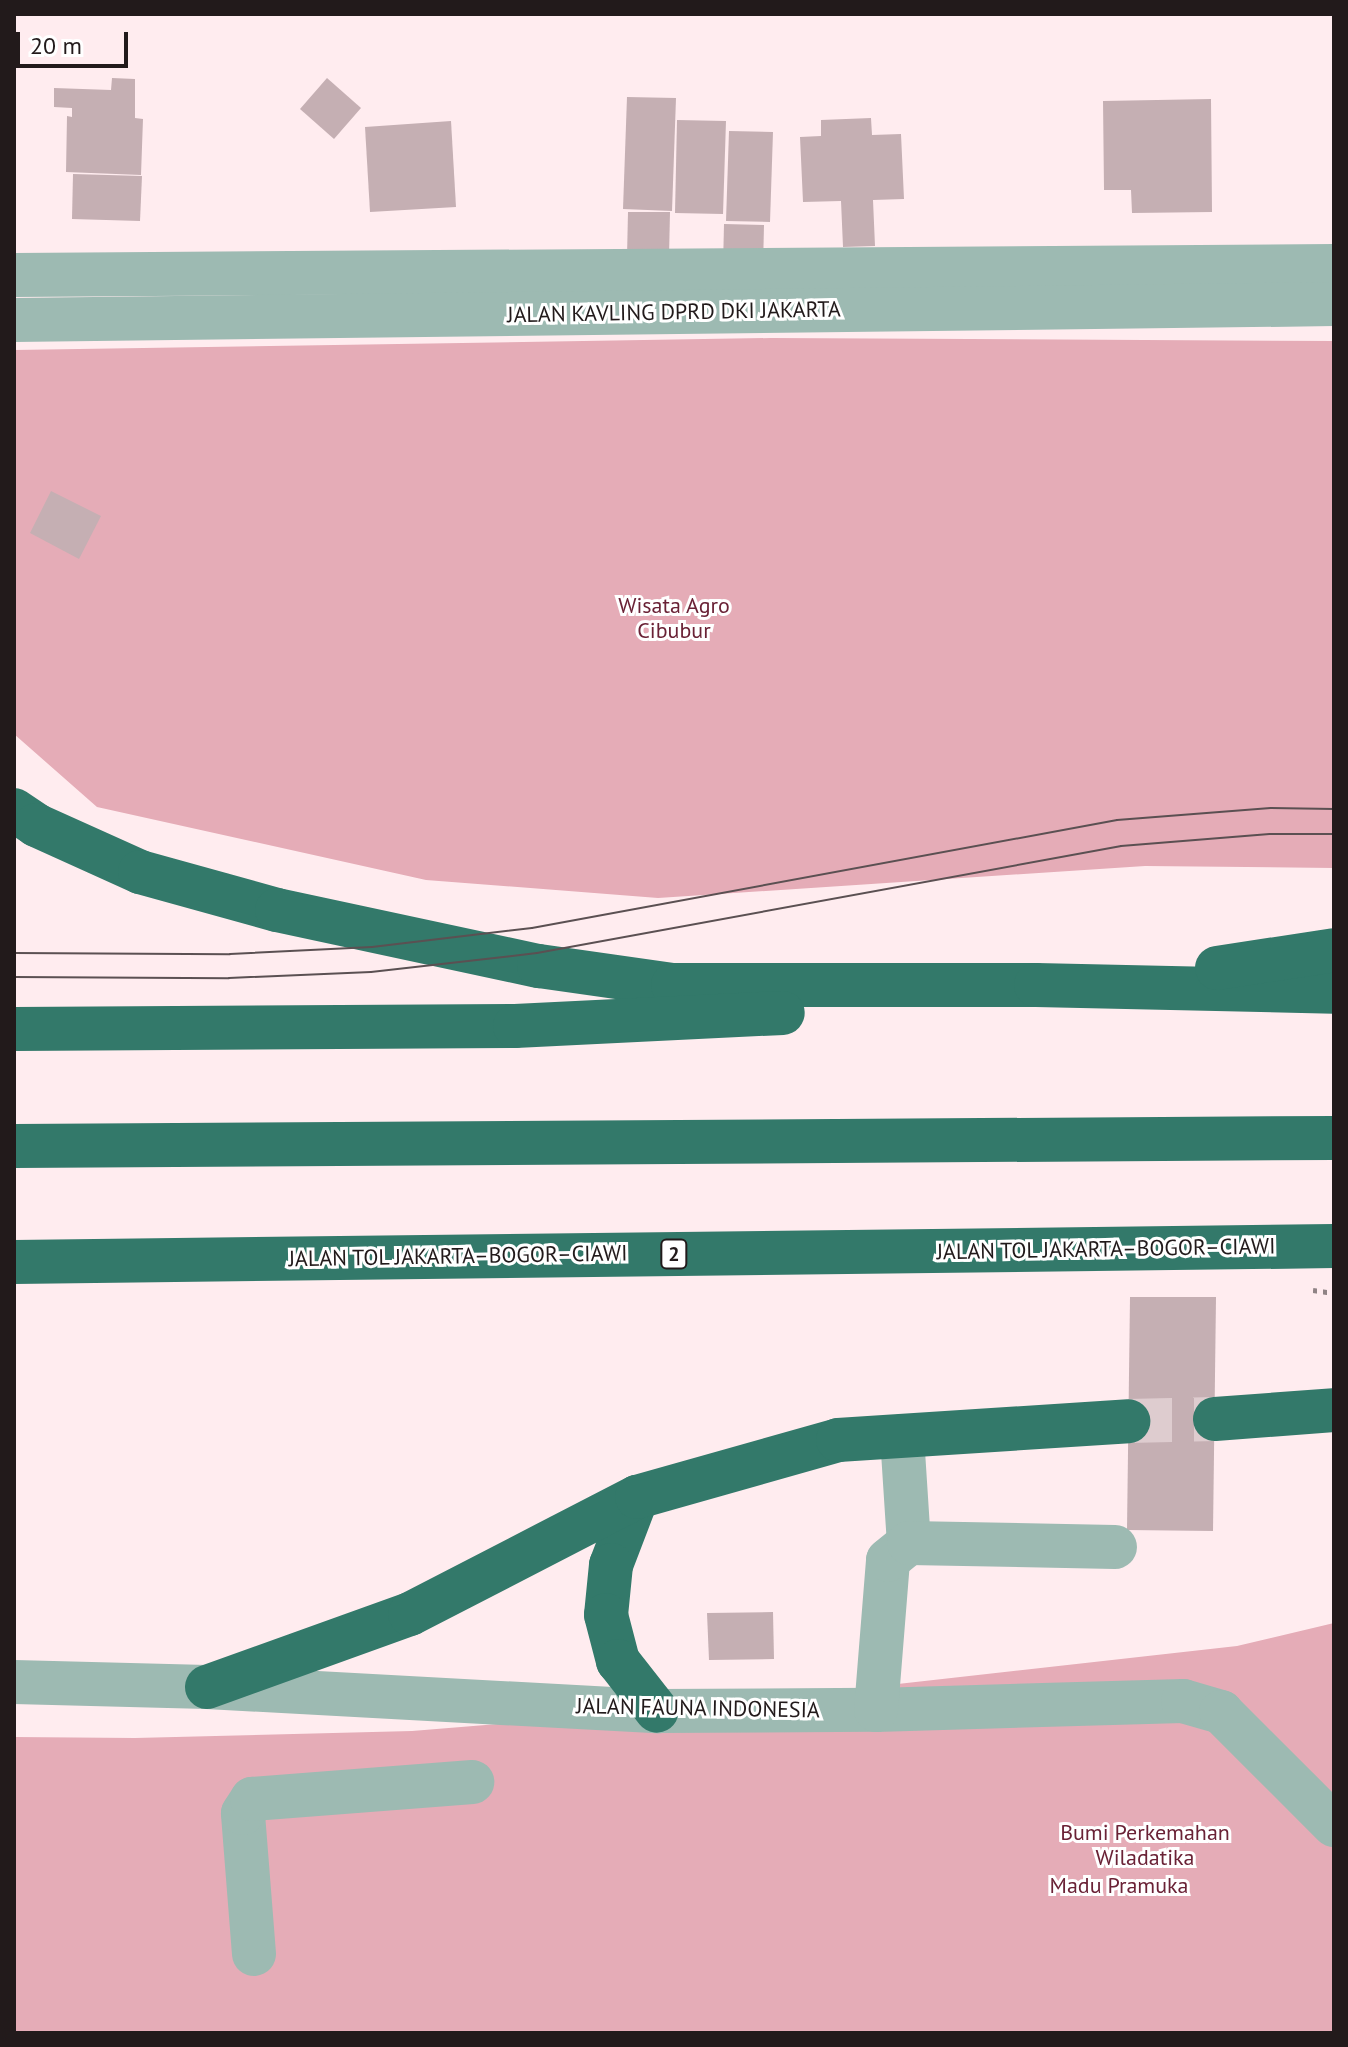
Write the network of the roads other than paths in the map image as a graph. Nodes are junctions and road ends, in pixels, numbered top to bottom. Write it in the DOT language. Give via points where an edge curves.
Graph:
graph roads {
  1 [pos="1334,266"];
  2 [pos="14,275"];
  3 [pos="1334,304"];
  4 [pos="14,320"];
  5 [pos="14,810"];
  6 [pos="1334,950"];
  7 [pos="1036,985"];
  8 [pos="1096,987"];
  9 [pos="1334,992"];
  10 [pos="14,1029"];
  11 [pos="1334,1138"];
  12 [pos="14,1146"];
  13 [pos="1334,1246"];
  14 [pos="14,1262"];
  15 [pos="1334,1410"];
  16 [pos="1215,1419"];
  17 [pos="1128,1421"];
  18 [pos="902,1436"];
  19 [pos="637,1497"];
  20 [pos="909,1543"];
  21 [pos="1115,1547"];
  22 [pos="14,1682"];
  23 [pos="207,1687"];
  24 [pos="876,1710"];
  25 [pos="657,1711"];
  26 [pos="472,1782"];
  27 [pos="1334,1825"];
  28 [pos="254,1954"];
  1 -- 2 [label="street, JALAN KAVLING DPRD DKI JAKARTA"];
  3 -- 4 [label="street, JALAN KAVLING DPRD DKI JAKARTA"];
  5 -- 7 [label="highway" via="140,872 277,910 539,966 673,985"];
  6 -- 8 [label="highway"];
  7 -- 8 [label="highway"];
  7 -- 10 [label="highway" via="784,1013 515,1026"];
  8 -- 9 [label="highway"];
  11 -- 12 [label="highway"];
  13 -- 14 [label="highway, JALAN TOL JAKARTA–BOGOR–CIAWI / 2"];
  15 -- 16 [label="highway"];
  17 -- 18 [label="highway"];
  18 -- 19 [label="highway" via="838,1440"];
  18 -- 20 [label="street"];
  19 -- 23 [label="highway" via="410,1614"];
  19 -- 25 [label="highway" via="611,1565 606,1615 618,1661"];
  20 -- 21 [label="street"];
  20 -- 24 [label="street" via="888,1560"];
  22 -- 23 [label="street, JALAN FAUNA INDONESIA"];
  23 -- 25 [label="street, JALAN FAUNA INDONESIA"];
  24 -- 25 [label="street, JALAN FAUNA INDONESIA"];
  24 -- 27 [label="street, JALAN FAUNA INDONESIA" via="1183,1701 1203,1705 1221,1712"];
  26 -- 28 [label="street" via="252,1799 243,1813"];
}
